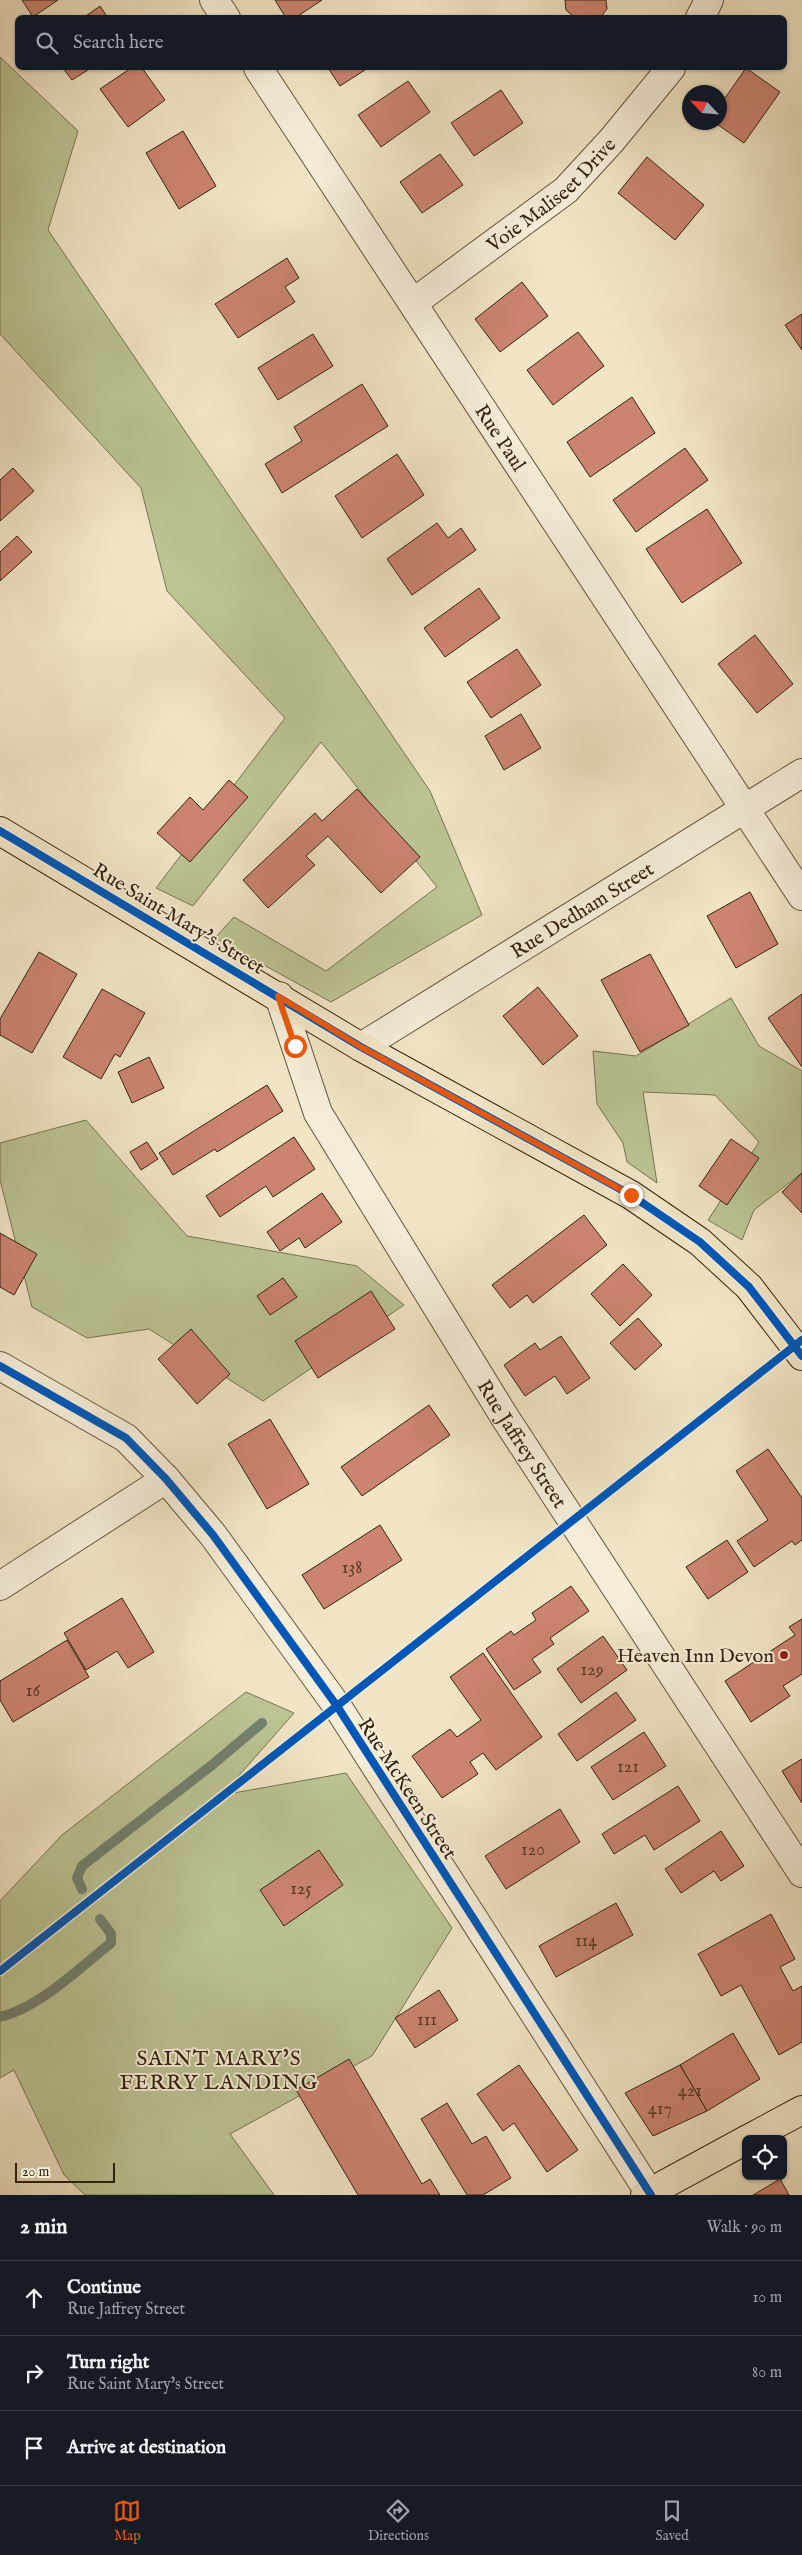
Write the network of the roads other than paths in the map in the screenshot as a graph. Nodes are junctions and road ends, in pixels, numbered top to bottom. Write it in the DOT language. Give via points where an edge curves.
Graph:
graph roads {
  1 [pos="214,0"];
  2 [pos="709,0"];
  3 [pos="224,15"];
  4 [pos="702,15"];
  5 [pos="259,70"];
  6 [pos="669,70"];
  7 [pos="413,303"];
  8 [pos="802,772"];
  9 [pos="746,808"];
  10 [pos="0,831"];
  11 [pos="802,896"];
  12 [pos="278,996"];
  13 [pos="361,1047"];
  14 [pos="802,1356"];
  15 [pos="0,1366"];
  16 [pos="166,1479"];
  17 [pos="0,1586"];
  18 [pos="802,1873"];
  19 [pos="802,2110"];
  20 [pos="755,2135"];
  21 [pos="742,2142"];
  22 [pos="649,2194"];
  1 -- 3 [label="street"];
  2 -- 4 [label="street"];
  5 -- 7 [label="street, Rue Paul"];
  6 -- 7 [label="street, Voie Maliseet Drive" via="566,190"];
  7 -- 9 [label="street, Rue Paul"];
  8 -- 9 [label="street, Rue Dedham Street"];
  9 -- 11 [label="street, Rue Paul"];
  9 -- 13 [label="street, Rue Dedham Street"];
  10 -- 12 [label="main road, Rue Saint Mary's Street"];
  12 -- 13 [label="main road, Rue Saint Mary's Street"];
  12 -- 18 [label="street, Rue Jaffrey Street" via="318,1113 504,1416"];
  13 -- 14 [label="main road, Rue Saint Mary's Street" via="631,1195 700,1242 749,1287"];
  15 -- 16 [label="street, Rue McKeen Street" via="126,1438"];
  16 -- 17 [label="street"];
  16 -- 22 [label="street, Rue McKeen Street" via="213,1535 337,1706"];
  19 -- 20 [label="main road"];
  21 -- 22 [label="main road"];
}
